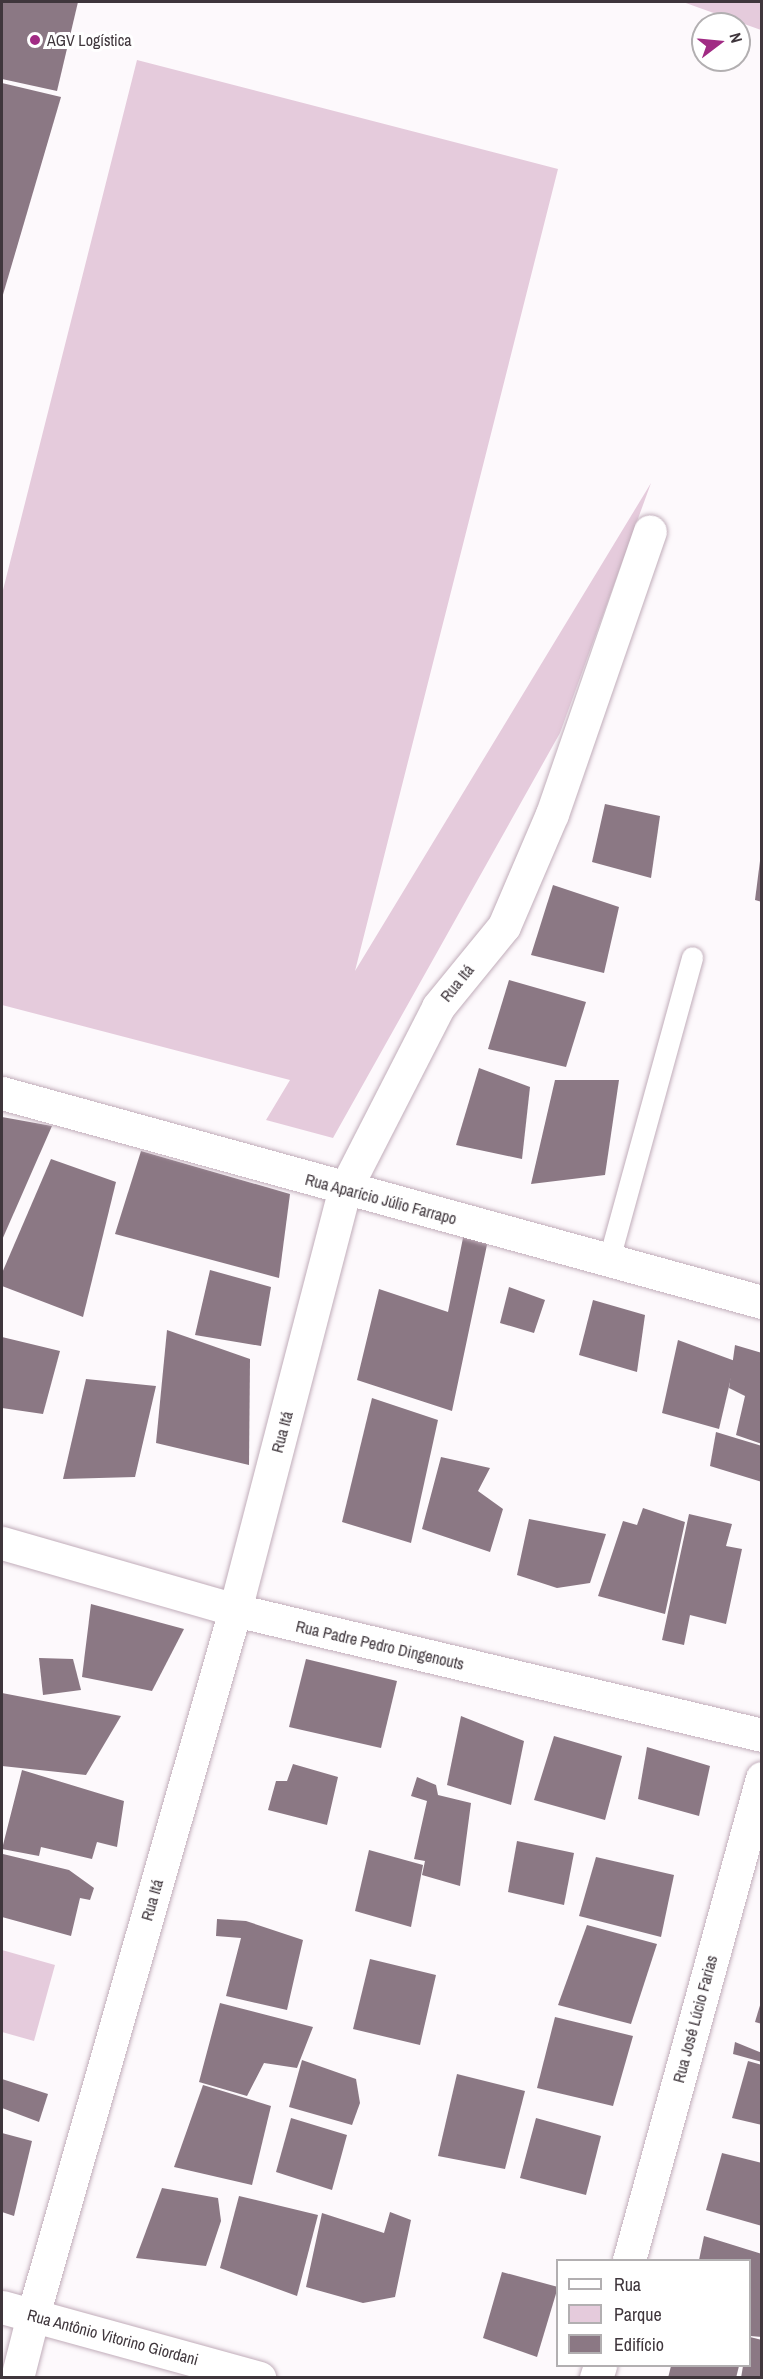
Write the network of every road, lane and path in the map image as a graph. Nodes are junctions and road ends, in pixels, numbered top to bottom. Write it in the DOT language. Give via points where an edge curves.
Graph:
graph roads {
  1 [pos="650,531"];
  2 [pos="692,957"];
  3 [pos="2,1093"];
  4 [pos="345,1189"];
  5 [pos="609,1260"];
  6 [pos="762,1302"];
  7 [pos="2,1543"];
  8 [pos="235,1610"];
  9 [pos="762,1735"];
  10 [pos="762,1778"];
  11 [pos="629,2259"];
  12 [pos="2,2307"];
  13 [pos="33,2315"];
  14 [pos="17,2378"];
  15 [pos="259,2378"];
  1 -- 4 [label="street, Rua Itá" via="556,803 504,926 438,1007"];
  2 -- 5 [label="lane"];
  3 -- 4 [label="street, Rua Aparício Júlio Farrapo"];
  4 -- 5 [label="street, Rua Aparício Júlio Farrapo"];
  4 -- 8 [label="street, Rua Itá"];
  5 -- 6 [label="street, Rua Aparício Júlio Farrapo"];
  7 -- 8 [label="street, Rua Padre Pedro Dingenouts"];
  8 -- 9 [label="street, Rua Padre Pedro Dingenouts"];
  8 -- 13 [label="street, Rua Itá"];
  10 -- 11 [label="street, Rua José Lúcio Farias"];
  12 -- 13 [label="street, Rua Antônio Vitorino Giordani"];
  13 -- 14 [label="street, Rua Itá"];
  13 -- 15 [label="street, Rua Antônio Vitorino Giordani"];
}
